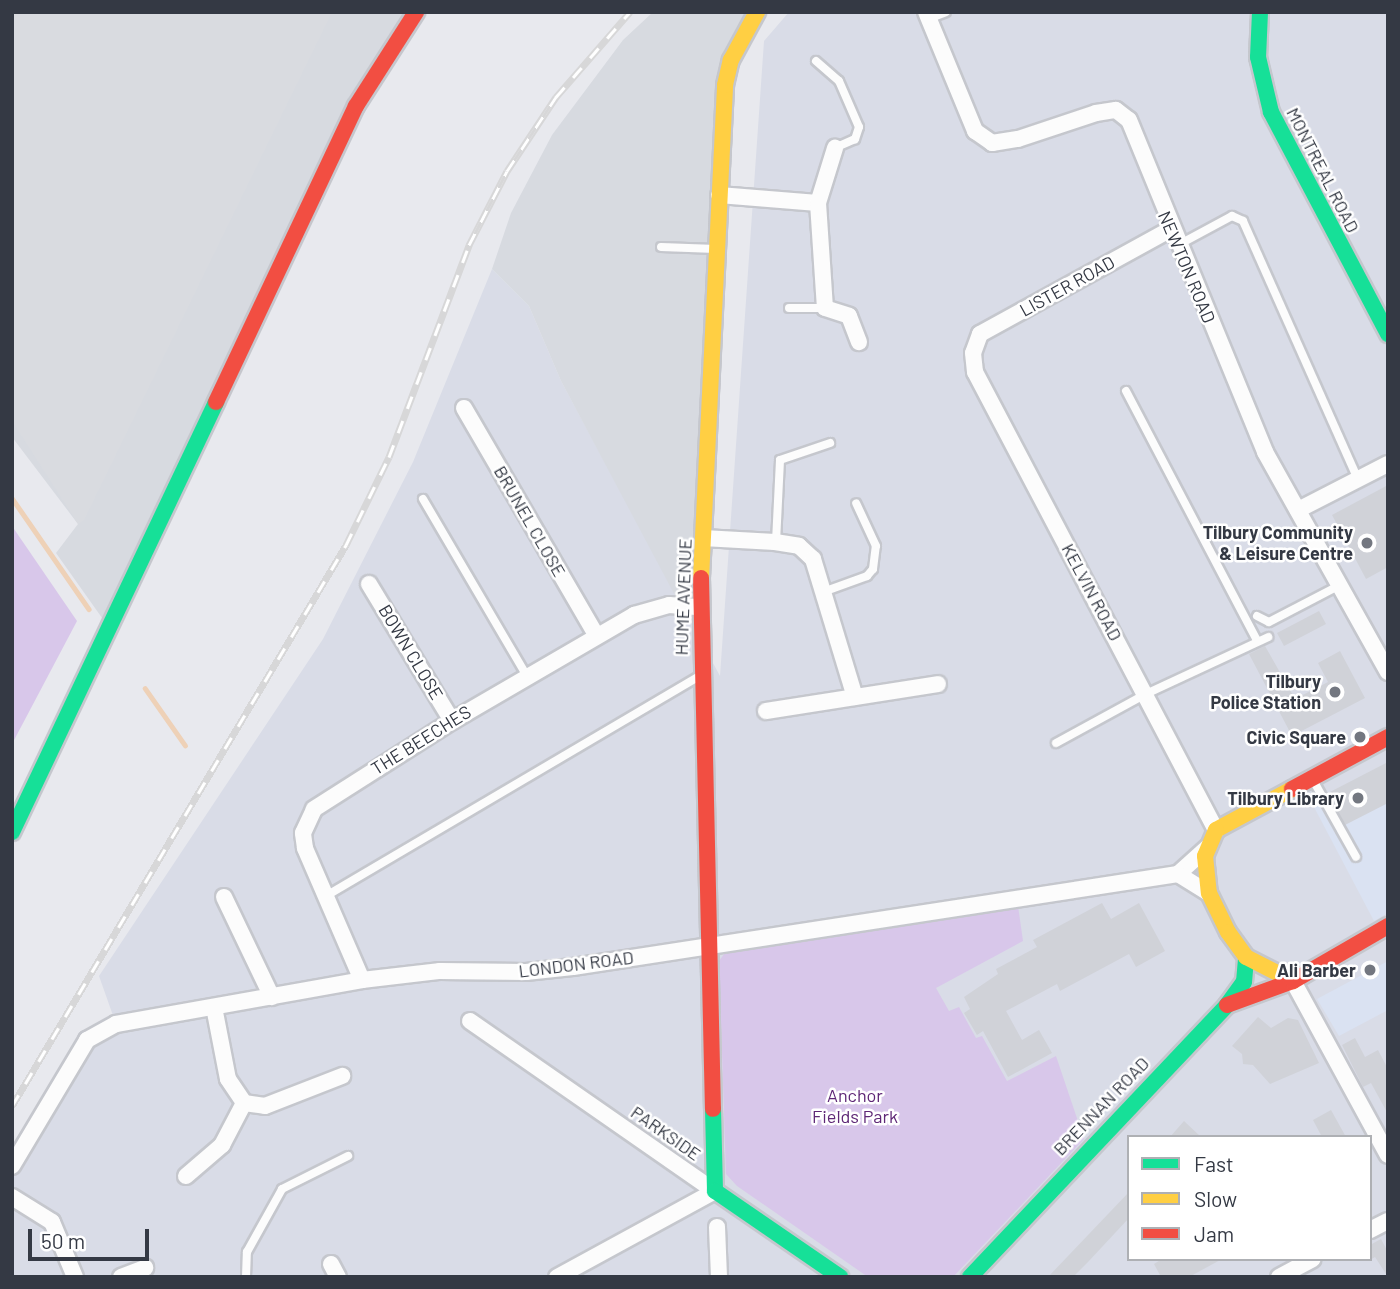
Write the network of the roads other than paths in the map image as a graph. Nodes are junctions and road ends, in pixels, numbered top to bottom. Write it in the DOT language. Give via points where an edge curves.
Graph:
graph roads {
  1 [pos="416,12"];
  2 [pos="757,12"];
  3 [pos="946,12"];
  4 [pos="1260,12"];
  5 [pos="927,16"];
  6 [pos="816,61"];
  7 [pos="835,148"];
  8 [pos="719,195"];
  9 [pos="818,203"];
  10 [pos="1171,229"];
  11 [pos="1178,246"];
  12 [pos="661,247"];
  13 [pos="716,249"];
  14 [pos="789,308"];
  15 [pos="825,308"];
  16 [pos="1388,334"];
  17 [pos="859,342"];
  18 [pos="973,353"];
  19 [pos="1126,391"];
  20 [pos="464,408"];
  21 [pos="830,443"];
  22 [pos="1388,464"];
  23 [pos="1358,479"];
  24 [pos="423,499"];
  25 [pos="856,503"];
  26 [pos="1298,510"];
  27 [pos="704,538"];
  28 [pos="776,542"];
  29 [pos="369,584"];
  30 [pos="1340,585"];
  31 [pos="823,592"];
  32 [pos="700,607"];
  33 [pos="1257,616"];
  34 [pos="596,635"];
  35 [pos="1268,637"];
  36 [pos="1258,641"];
  37 [pos="1388,672"];
  38 [pos="527,676"];
  39 [pos="700,676"];
  40 [pos="938,684"];
  41 [pos="1146,694"];
  42 [pos="855,697"];
  43 [pos="766,711"];
  44 [pos="452,721"];
  45 [pos="1388,737"];
  46 [pos="1056,743"];
  47 [pos="1311,778"];
  48 [pos="1216,830"];
  49 [pos="12,832"];
  50 [pos="1208,847"];
  51 [pos="1356,857"];
  52 [pos="1178,874"];
  53 [pos="1209,893"];
  54 [pos="326,895"];
  55 [pos="224,897"];
  56 [pos="1388,926"];
  57 [pos="712,943"];
  58 [pos="1246,957"];
  59 [pos="362,981"];
  60 [pos="1293,981"];
  61 [pos="272,997"];
  62 [pos="1227,1005"];
  63 [pos="214,1007"];
  64 [pos="470,1021"];
  65 [pos="342,1076"];
  66 [pos="244,1103"];
  67 [pos="1388,1155"];
  68 [pos="348,1156"];
  69 [pos="12,1166"];
  70 [pos="186,1176"];
  71 [pos="715,1191"];
  72 [pos="12,1197"];
  73 [pos="1388,1221"];
  74 [pos="717,1227"];
  75 [pos="1372,1229"];
  76 [pos="1309,1261"];
  77 [pos="145,1269"];
  78 [pos="75,1277"];
  79 [pos="121,1277"];
  80 [pos="246,1277"];
  81 [pos="557,1277"];
  82 [pos="719,1277"];
  83 [pos="840,1277"];
  84 [pos="970,1277"];
  85 [pos="1279,1277"];
  1 -- 49 [label="street" via="356,106"];
  2 -- 8 [label="street, HUME AVENUE" via="731,60 725,85"];
  3 -- 5 [label="lane"];
  4 -- 16 [label="street, MONTREAL ROAD" via="1258,57 1271,112"];
  5 -- 10 [label="street, NEWTON ROAD" via="975,131 992,143 1116,110 1129,120"];
  6 -- 7 [label="lane" via="839,81 859,127 855,139"];
  7 -- 9 [label="street"];
  8 -- 9 [label="street"];
  8 -- 13 [label="street, HUME AVENUE"];
  9 -- 15 [label="street"];
  10 -- 11 [label="street, NEWTON ROAD"];
  10 -- 18 [label="street, LISTER ROAD" via="980,334"];
  11 -- 23 [label="lane" via="1232,216 1243,221"];
  11 -- 26 [label="street, NEWTON ROAD" via="1265,452"];
  12 -- 13 [label="lane"];
  13 -- 27 [label="street, HUME AVENUE"];
  14 -- 15 [label="lane"];
  15 -- 17 [label="street" via="849,316"];
  18 -- 41 [label="street, KELVIN ROAD" via="975,372"];
  19 -- 36 [label="lane"];
  20 -- 34 [label="street, BRUNEL CLOSE"];
  21 -- 28 [label="lane" via="780,460"];
  22 -- 23 [label="street"];
  23 -- 26 [label="street"];
  24 -- 38 [label="lane"];
  25 -- 31 [label="lane" via="876,547 873,569 867,576"];
  26 -- 30 [label="street, NEWTON ROAD"];
  27 -- 28 [label="street"];
  27 -- 32 [label="street, HUME AVENUE"];
  28 -- 31 [label="street" via="799,546 813,559"];
  29 -- 44 [label="street, BOWN CLOSE"];
  30 -- 33 [label="lane" via="1269,622"];
  30 -- 37 [label="street, NEWTON ROAD"];
  31 -- 42 [label="street"];
  32 -- 34 [label="street, THE BEECHES" via="668,605 634,615"];
  32 -- 39 [label="street, HUME AVENUE"];
  34 -- 38 [label="street, THE BEECHES"];
  35 -- 36 [label="lane"];
  36 -- 41 [label="lane"];
  38 -- 44 [label="street, THE BEECHES"];
  39 -- 54 [label="lane"];
  39 -- 57 [label="street, HUME AVENUE"];
  40 -- 42 [label="street"];
  41 -- 46 [label="lane"];
  41 -- 48 [label="street, KELVIN ROAD"];
  42 -- 43 [label="street"];
  44 -- 54 [label="street, THE BEECHES" via="324,800 306,820 305,848"];
  45 -- 47 [label="street"];
  47 -- 48 [label="street"];
  47 -- 51 [label="lane"];
  48 -- 50 [label="street"];
  50 -- 52 [label="street"];
  50 -- 53 [label="street"];
  52 -- 53 [label="street"];
  52 -- 57 [label="street, LONDON ROAD"];
  53 -- 58 [label="street"];
  54 -- 59 [label="street, THE BEECHES"];
  55 -- 61 [label="street"];
  56 -- 60 [label="street"];
  57 -- 59 [label="street, LONDON ROAD" via="538,971 440,971"];
  57 -- 71 [label="street, HUME AVENUE"];
  58 -- 60 [label="street"];
  58 -- 62 [label="street, BRENNAN ROAD" via="1244,982"];
  59 -- 61 [label="street, LONDON ROAD"];
  60 -- 62 [label="street"];
  60 -- 67 [label="street"];
  61 -- 63 [label="street, LONDON ROAD"];
  62 -- 84 [label="street, BRENNAN ROAD"];
  63 -- 66 [label="street" via="228,1079"];
  63 -- 69 [label="street, LONDON ROAD" via="116,1024 88,1040"];
  64 -- 71 [label="street, PARKSIDE"];
  65 -- 66 [label="street" via="265,1107"];
  66 -- 70 [label="street" via="222,1145"];
  68 -- 80 [label="lane" via="293,1179 282,1189 247,1252"];
  71 -- 81 [label="street"];
  71 -- 83 [label="street, PARKSIDE"];
  72 -- 78 [label="street" via="52,1222"];
  73 -- 75 [label="street"];
  74 -- 82 [label="street"];
  76 -- 85 [label="street"];
  77 -- 79 [label="street"];
}
